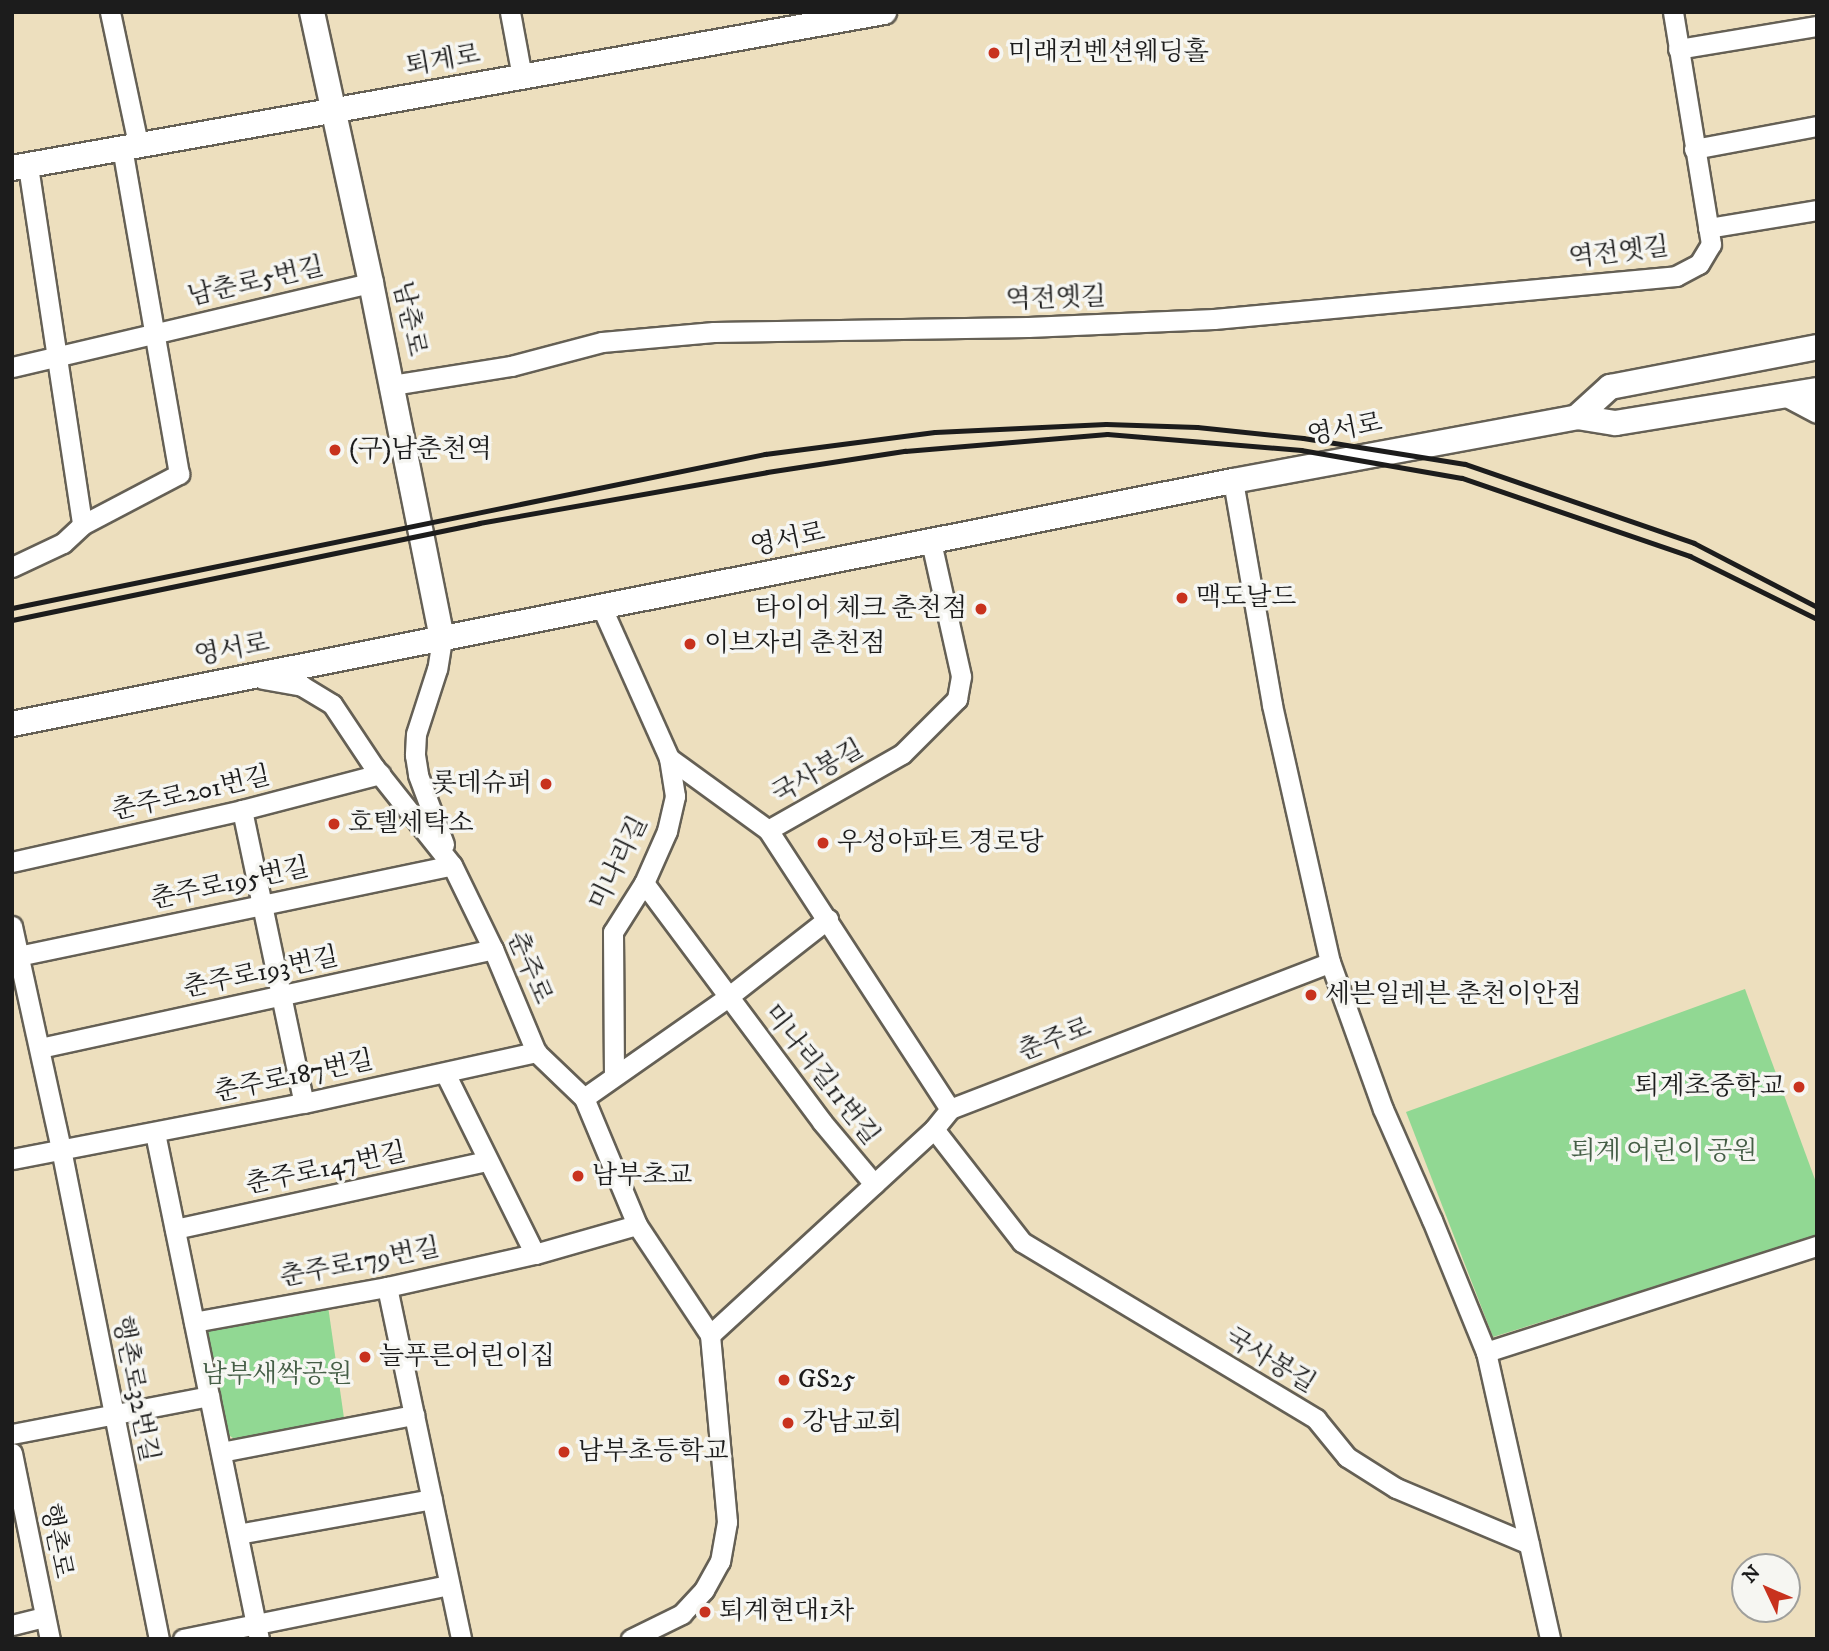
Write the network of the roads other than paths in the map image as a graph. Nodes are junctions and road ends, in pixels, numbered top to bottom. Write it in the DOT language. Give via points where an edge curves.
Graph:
graph roads {
  1 [pos="110,12"];
  2 [pos="312,12"];
  3 [pos="510,12"];
  4 [pos="884,12"];
  5 [pos="1672,12"];
  6 [pos="830,17"];
  7 [pos="1817,26"];
  8 [pos="1678,49"];
  9 [pos="522,77"];
  10 [pos="333,110"];
  11 [pos="1817,126"];
  12 [pos="130,146"];
  13 [pos="1694,149"];
  14 [pos="20,167"];
  15 [pos="1817,210"];
  16 [pos="1710,236"];
  17 [pos="371,283"];
  18 [pos="153,332"];
  19 [pos="1817,347"];
  20 [pos="58,356"];
  21 [pos="12,367"];
  22 [pos="392,385"];
  23 [pos="1817,390"];
  24 [pos="1785,396"];
  25 [pos="1817,413"];
  26 [pos="1577,417"];
  27 [pos="1233,481"];
  28 [pos="82,524"];
  29 [pos="931,541"];
  30 [pos="12,567"];
  31 [pos="602,608"];
  32 [pos="442,639"];
  33 [pos="247,678"];
  34 [pos="12,724"];
  35 [pos="669,758"];
  36 [pos="380,774"];
  37 [pos="242,810"];
  38 [pos="768,830"];
  39 [pos="12,862"];
  40 [pos="452,865"];
  41 [pos="644,883"];
  42 [pos="262,903"];
  43 [pos="828,919"];
  44 [pos="12,926"];
  45 [pos="493,949"];
  46 [pos="18,956"];
  47 [pos="1330,961"];
  48 [pos="282,996"];
  49 [pos="727,997"];
  50 [pos="40,1048"];
  51 [pos="536,1052"];
  52 [pos="445,1073"];
  53 [pos="614,1076"];
  54 [pos="584,1098"];
  55 [pos="304,1103"];
  56 [pos="950,1109"];
  57 [pos="934,1129"];
  58 [pos="155,1133"];
  59 [pos="61,1149"];
  60 [pos="12,1159"];
  61 [pos="488,1161"];
  62 [pos="874,1184"];
  63 [pos="637,1225"];
  64 [pos="175,1229"];
  65 [pos="1817,1246"];
  66 [pos="535,1254"];
  67 [pos="387,1287"];
  68 [pos="194,1322"];
  69 [pos="709,1335"];
  70 [pos="1486,1352"];
  71 [pos="209,1396"];
  72 [pos="113,1413"];
  73 [pos="414,1415"];
  74 [pos="12,1434"];
  75 [pos="221,1452"];
  76 [pos="12,1453"];
  77 [pos="432,1499"];
  78 [pos="238,1534"];
  79 [pos="1529,1544"];
  80 [pos="449,1585"];
  81 [pos="44,1617"];
  82 [pos="12,1625"];
  83 [pos="258,1632"];
  84 [pos="51,1639"];
  85 [pos="159,1639"];
  86 [pos="183,1639"];
  87 [pos="461,1639"];
  88 [pos="631,1639"];
  89 [pos="1550,1639"];
  1 -- 12 [label="street"];
  2 -- 10 [label="street, 남춘로"];
  3 -- 9 [label="street"];
  4 -- 6 [label="street, 퇴계로"];
  5 -- 8 [label="street"];
  6 -- 9 [label="street, 퇴계로"];
  7 -- 8 [label="street"];
  8 -- 13 [label="street"];
  9 -- 10 [label="street, 퇴계로"];
  10 -- 12 [label="street, 퇴계로"];
  10 -- 17 [label="street, 남춘로"];
  11 -- 13 [label="street"];
  12 -- 14 [label="street, 퇴계로"];
  12 -- 18 [label="street"];
  13 -- 16 [label="street"];
  14 -- 20 [label="street"];
  15 -- 16 [label="street"];
  16 -- 22 [label="street, 역전옛길" via="1699,264 1676,276 1214,319 702,333 602,342 511,366"];
  17 -- 18 [label="street, 남춘로5번길"];
  17 -- 22 [label="street, 남춘로"];
  18 -- 20 [label="street, 남춘로5번길"];
  18 -- 28 [label="street" via="179,474"];
  19 -- 26 [label="street" via="1610,387"];
  20 -- 21 [label="street, 남춘로5번길"];
  20 -- 28 [label="street"];
  22 -- 32 [label="street, 남춘로"];
  23 -- 24 [label="street, 영서로"];
  24 -- 25 [label="street"];
  24 -- 26 [label="street, 영서로" via="1616,423"];
  26 -- 27 [label="street, 영서로"];
  27 -- 29 [label="street, 영서로"];
  27 -- 47 [label="street" via="1272,705"];
  28 -- 30 [label="street" via="63,543"];
  29 -- 31 [label="street, 영서로"];
  29 -- 38 [label="street, 국사봉길" via="961,676 957,699 902,754"];
  31 -- 32 [label="street, 영서로"];
  31 -- 35 [label="street, 미나리길"];
  32 -- 33 [label="street, 영서로"];
  32 -- 40 [label="street" via="416,734 415,755 426,801"];
  33 -- 34 [label="street, 영서로"];
  33 -- 36 [label="street, 춘주로" via="284,681 322,696"];
  35 -- 38 [label="street, 미나리길"];
  35 -- 41 [label="street, 미나리길" via="675,796 667,831"];
  36 -- 37 [label="street, 춘주로201번길"];
  36 -- 40 [label="street, 춘주로"];
  37 -- 39 [label="street, 춘주로201번길"];
  37 -- 42 [label="street"];
  38 -- 43 [label="street, 국사봉길"];
  40 -- 42 [label="street, 춘주로195번길"];
  40 -- 45 [label="street, 춘주로"];
  41 -- 49 [label="street, 미나리길11번길"];
  41 -- 53 [label="street, 미나리길" via="614,932"];
  42 -- 46 [label="street, 춘주로195번길"];
  42 -- 48 [label="street"];
  43 -- 49 [label="street, 미나리길11번길"];
  43 -- 56 [label="street, 국사봉길"];
  44 -- 46 [label="street"];
  45 -- 48 [label="street, 춘주로193번길"];
  45 -- 51 [label="street, 춘주로"];
  46 -- 50 [label="street"];
  47 -- 56 [label="street, 춘주로"];
  47 -- 70 [label="street" via="1383,1109"];
  48 -- 50 [label="street, 춘주로193번길"];
  48 -- 55 [label="street"];
  49 -- 53 [label="street, 미나리길11번길"];
  49 -- 62 [label="street, 미나리길11번길"];
  50 -- 59 [label="street"];
  51 -- 52 [label="street, 춘주로187번길"];
  51 -- 54 [label="street, 춘주로"];
  52 -- 55 [label="street, 춘주로187번길"];
  52 -- 61 [label="street"];
  53 -- 54 [label="street, 미나리길11번길"];
  54 -- 63 [label="street, 춘주로"];
  55 -- 58 [label="street, 춘주로187번길"];
  56 -- 57 [label="street"];
  57 -- 62 [label="street"];
  57 -- 79 [label="street, 국사봉길" via="1022,1242 1316,1419 1347,1457 1396,1488"];
  58 -- 59 [label="street, 춘주로187번길"];
  58 -- 64 [label="street"];
  59 -- 60 [label="street, 춘주로187번길"];
  59 -- 72 [label="street, 행촌로32번길"];
  61 -- 64 [label="street, 춘주로147번길"];
  61 -- 66 [label="street"];
  62 -- 69 [label="street"];
  63 -- 66 [label="street, 춘주로179번길"];
  63 -- 69 [label="street, 춘주로"];
  64 -- 68 [label="street"];
  65 -- 70 [label="street"];
  66 -- 67 [label="street, 춘주로179번길"];
  67 -- 68 [label="street, 춘주로179번길"];
  67 -- 73 [label="street"];
  68 -- 71 [label="street"];
  69 -- 88 [label="street, 춘주로" via="727,1522 720,1561 704,1590 682,1614"];
  70 -- 79 [label="street"];
  71 -- 72 [label="street"];
  71 -- 75 [label="street"];
  72 -- 74 [label="street"];
  72 -- 85 [label="street, 행촌로32번길"];
  73 -- 75 [label="street"];
  73 -- 77 [label="street"];
  75 -- 78 [label="street"];
  76 -- 81 [label="street, 행촌로"];
  77 -- 78 [label="street"];
  77 -- 80 [label="street"];
  78 -- 83 [label="street"];
  79 -- 89 [label="street"];
  80 -- 83 [label="street"];
  80 -- 87 [label="street"];
  81 -- 82 [label="street"];
  81 -- 84 [label="street, 행촌로"];
  83 -- 86 [label="street"];
}
